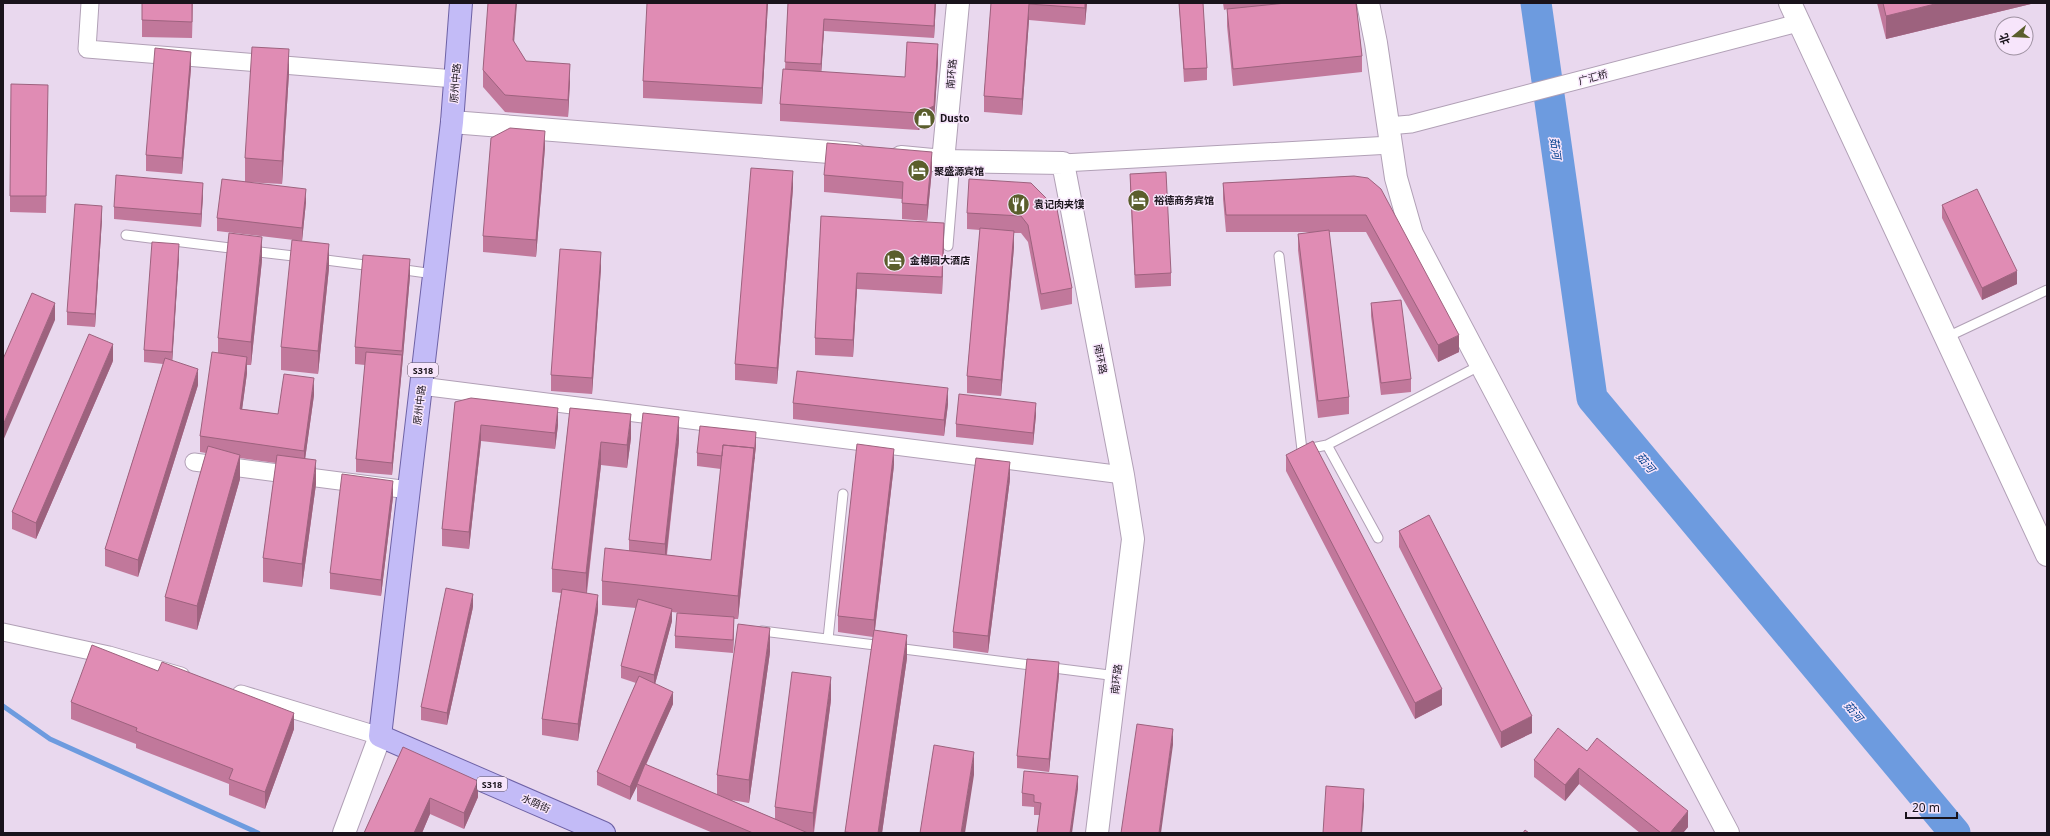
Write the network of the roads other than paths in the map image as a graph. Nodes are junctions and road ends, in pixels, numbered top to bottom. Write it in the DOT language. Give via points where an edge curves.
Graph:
graph roads {
  1 [pos="90,3"];
  2 [pos="461,3"];
  3 [pos="958,3"];
  4 [pos="1368,3"];
  5 [pos="1790,3"];
  6 [pos="1798,23"];
  7 [pos="455,79"];
  8 [pos="452,122"];
  9 [pos="1389,136"];
  10 [pos="949,161"];
  11 [pos="1063,163"];
  12 [pos="126,235"];
  13 [pos="948,246"];
  14 [pos="1279,256"];
  15 [pos="434,274"];
  16 [pos="2047,290"];
  17 [pos="1945,338"];
  18 [pos="1481,365"];
  19 [pos="421,386"];
  20 [pos="1327,445"];
  21 [pos="194,462"];
  22 [pos="1123,475"];
  23 [pos="409,490"];
  24 [pos="843,494"];
  25 [pos="1378,538"];
  26 [pos="2047,555"];
  27 [pos="762,631"];
  28 [pos="3,632"];
  29 [pos="828,639"];
  30 [pos="1117,676"];
  31 [pos="200,682"];
  32 [pos="222,688"];
  33 [pos="380,736"];
  34 [pos="344,833"];
  35 [pos="604,833"];
  36 [pos="1097,833"];
  37 [pos="1728,833"];
  1 -- 7 [label="street" via="87,49"];
  2 -- 7 [label="main road, 原州中路 / S318"];
  3 -- 10 [label="street, 南环路"];
  4 -- 9 [label="street"];
  5 -- 6 [label="street"];
  6 -- 9 [label="street, 广汇桥" via="1411,124"];
  6 -- 17 [label="street"];
  7 -- 8 [label="main road, 原州中路 / S318"];
  8 -- 10 [label="street"];
  8 -- 15 [label="main road, 原州中路 / S318"];
  9 -- 11 [label="street, 广汇桥"];
  9 -- 18 [label="street" via="1396,178 1412,234"];
  10 -- 11 [label="street"];
  10 -- 13 [label="lane"];
  11 -- 22 [label="street, 南环路"];
  12 -- 15 [label="lane"];
  14 -- 20 [label="lane" via="1302,450"];
  15 -- 19 [label="main road, 原州中路 / S318"];
  16 -- 17 [label="lane"];
  17 -- 26 [label="street"];
  18 -- 20 [label="lane"];
  18 -- 37 [label="street"];
  19 -- 22 [label="street"];
  19 -- 23 [label="main road, 原州中路 / S318"];
  20 -- 25 [label="lane"];
  21 -- 23 [label="street"];
  22 -- 30 [label="street, 南环路" via="1133,539"];
  23 -- 33 [label="main road, 原州中路 / S318"];
  24 -- 29 [label="lane"];
  27 -- 29 [label="lane"];
  28 -- 31 [label="street" via="109,655"];
  29 -- 30 [label="lane"];
  30 -- 36 [label="street, 南环路"];
  32 -- 33 [label="street"];
  33 -- 34 [label="street"];
  33 -- 35 [label="main road, 水荫街 / S318"];
}
